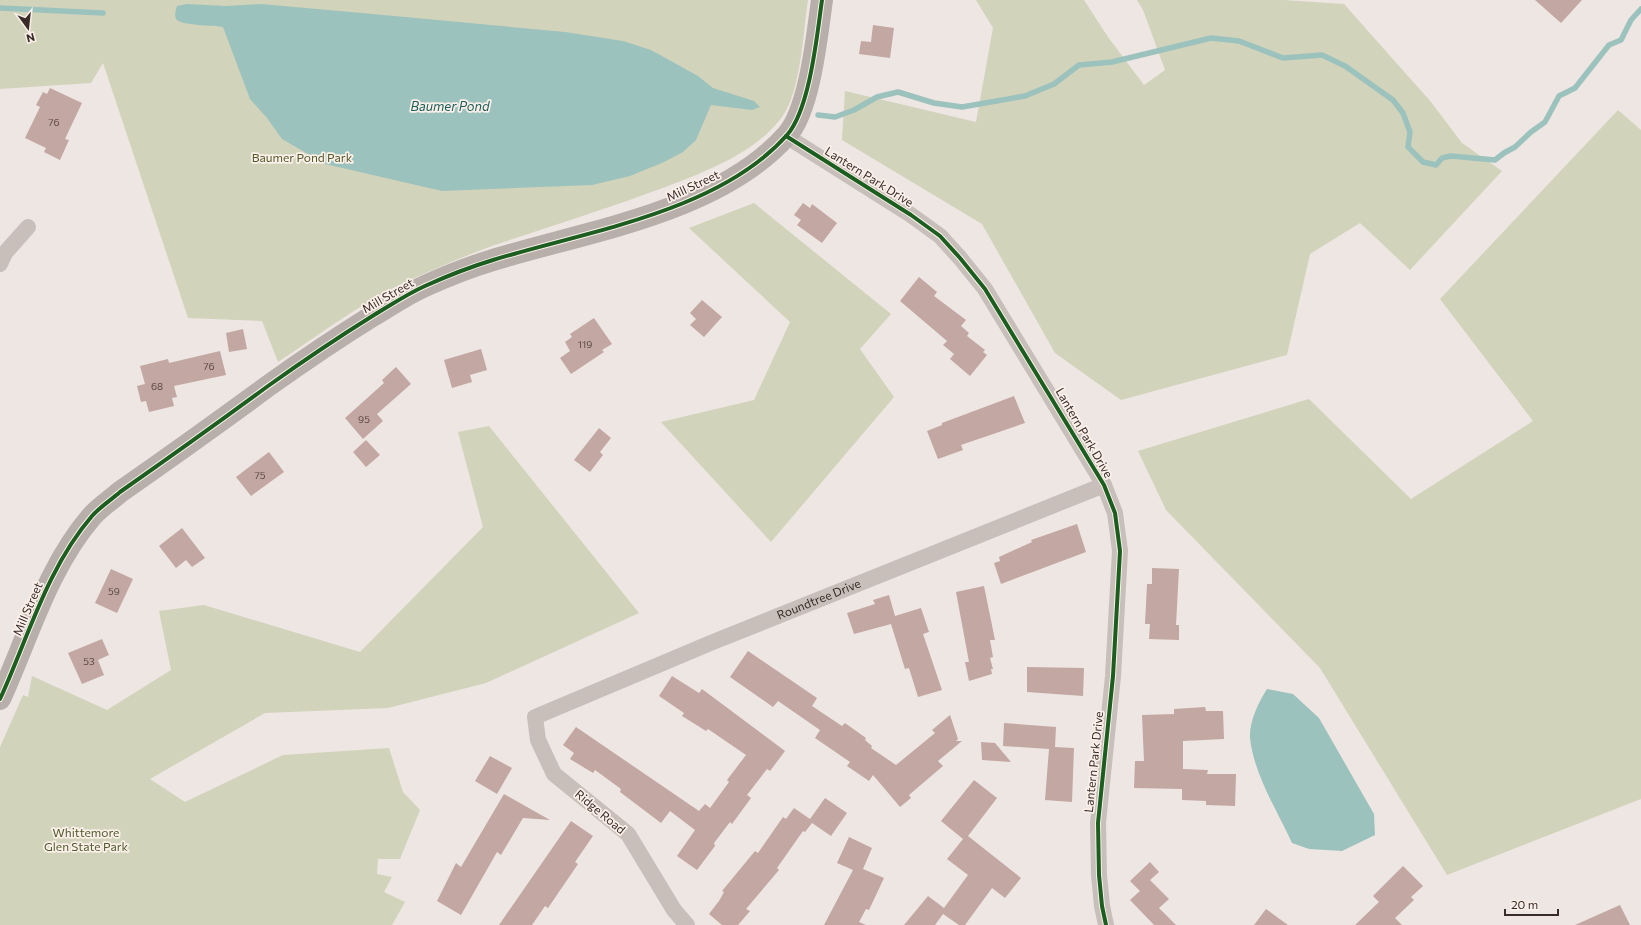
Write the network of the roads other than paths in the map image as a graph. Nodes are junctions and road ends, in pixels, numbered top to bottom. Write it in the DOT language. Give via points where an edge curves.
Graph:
graph roads {
  1 [pos="822,0"];
  2 [pos="786,136"];
  3 [pos="28,228"];
  4 [pos="0,264"];
  5 [pos="1104,485"];
  6 [pos="0,699"];
  7 [pos="535,717"];
  8 [pos="687,925"];
  9 [pos="1106,925"];
  1 -- 2 [label="street, Mill Street" via="804,97 798,118"];
  2 -- 5 [label="street, Lantern Park Drive" via="940,236 989,295"];
  2 -- 6 [label="street, Mill Street" via="747,169 719,186 682,203 608,228 492,260 404,297 324,346 120,492 93,516 69,547 47,590"];
  3 -- 4 [label="street" via="5,253"];
  5 -- 7 [label="street, Roundtree Drive"];
  5 -- 9 [label="street, Lantern Park Drive" via="1115,513 1120,551 1113,676 1098,823 1099,875"];
  7 -- 8 [label="street, Ridge Road" via="538,740 554,774 628,834 674,910"];
}
